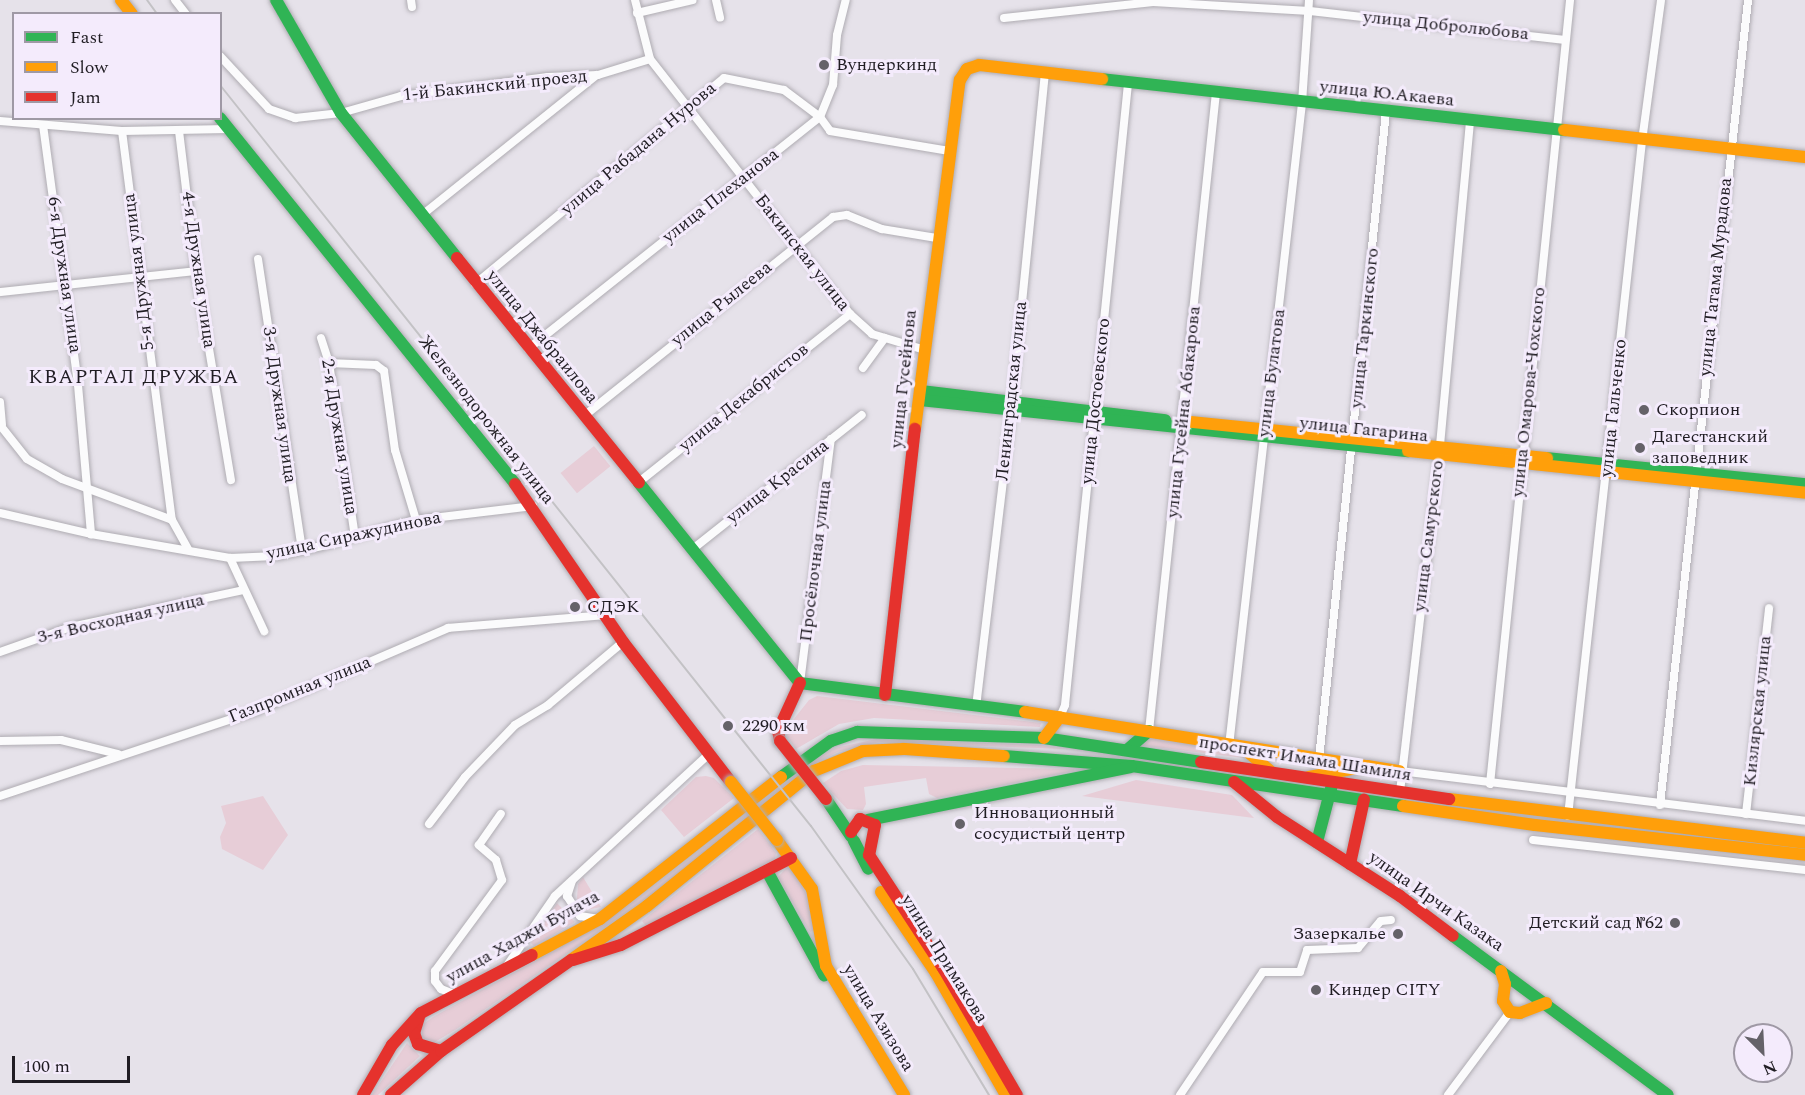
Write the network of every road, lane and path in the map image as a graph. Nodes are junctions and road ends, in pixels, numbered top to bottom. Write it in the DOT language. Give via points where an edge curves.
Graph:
graph roads {
  1 [pos="121,0"];
  2 [pos="175,0"];
  3 [pos="276,0"];
  4 [pos="635,0"];
  5 [pos="693,0"];
  6 [pos="716,0"];
  7 [pos="846,0"];
  8 [pos="1309,0"];
  9 [pos="1570,0"];
  10 [pos="1661,0"];
  11 [pos="1748,0"];
  12 [pos="1310,11"];
  13 [pos="130,12"];
  14 [pos="184,12"];
  15 [pos="637,13"];
  16 [pos="720,18"];
  17 [pos="1004,18"];
  18 [pos="1565,40"];
  19 [pos="222,58"];
  20 [pos="650,59"];
  21 [pos="967,69"];
  22 [pos="598,75"];
  23 [pos="1045,75"];
  24 [pos="1128,84"];
  25 [pos="1216,93"];
  26 [pos="1302,103"];
  27 [pos="688,108"];
  28 [pos="1386,112"];
  29 [pos="341,113"];
  30 [pos="820,117"];
  31 [pos="221,120"];
  32 [pos="0,121"];
  33 [pos="1470,121"];
  34 [pos="43,125"];
  35 [pos="228,129"];
  36 [pos="1555,130"];
  37 [pos="122,131"];
  38 [pos="178,131"];
  39 [pos="1642,140"];
  40 [pos="1729,149"];
  41 [pos="949,151"];
  42 [pos="1805,157"];
  43 [pos="743,177"];
  44 [pos="422,215"];
  45 [pos="937,238"];
  46 [pos="795,246"];
  47 [pos="258,259"];
  48 [pos="196,271"];
  49 [pos="139,279"];
  50 [pos="66,283"];
  51 [pos="475,284"];
  52 [pos="0,292"];
  53 [pos="850,314"];
  54 [pos="321,338"];
  55 [pos="885,338"];
  56 [pos="528,350"];
  57 [pos="925,351"];
  58 [pos="328,363"];
  59 [pos="863,368"];
  60 [pos="920,396"];
  61 [pos="0,402"];
  62 [pos="1011,407"];
  63 [pos="862,415"];
  64 [pos="584,416"];
  65 [pos="1094,417"];
  66 [pos="1,425"];
  67 [pos="1183,426"];
  68 [pos="1265,433"];
  69 [pos="831,439"];
  70 [pos="1352,443"];
  71 [pos="1439,451"];
  72 [pos="1522,459"];
  73 [pos="1608,469"];
  74 [pos="1694,479"];
  75 [pos="231,480"];
  76 [pos="639,482"];
  77 [pos="1805,484"];
  78 [pos="88,491"];
  79 [pos="1805,494"];
  80 [pos="533,506"];
  81 [pos="0,513"];
  82 [pos="172,520"];
  83 [pos="416,520"];
  84 [pos="91,534"];
  85 [pos="355,537"];
  86 [pos="694,548"];
  87 [pos="188,549"];
  88 [pos="302,551"];
  89 [pos="230,558"];
  90 [pos="243,590"];
  91 [pos="1770,608"];
  92 [pos="605,615"];
  93 [pos="264,631"];
  94 [pos="623,642"];
  95 [pos="0,652"];
  96 [pos="800,683"];
  97 [pos="885,695"];
  98 [pos="976,706"];
  99 [pos="1060,717"];
  100 [pos="1149,731"];
  101 [pos="1044,738"];
  102 [pos="0,741"];
  103 [pos="1235,747"];
  104 [pos="1127,750"];
  105 [pos="119,754"];
  106 [pos="708,755"];
  107 [pos="805,759"];
  108 [pos="1319,759"];
  109 [pos="1092,763"];
  110 [pos="1132,766"];
  111 [pos="1367,766"];
  112 [pos="814,771"];
  113 [pos="1270,771"];
  114 [pos="1400,771"];
  115 [pos="1089,777"];
  116 [pos="1308,777"];
  117 [pos="1334,780"];
  118 [pos="731,782"];
  119 [pos="1234,782"];
  120 [pos="1490,784"];
  121 [pos="1400,792"];
  122 [pos="1328,794"];
  123 [pos="1570,794"];
  124 [pos="0,796"];
  125 [pos="1364,800"];
  126 [pos="1660,805"];
  127 [pos="835,810"];
  128 [pos="501,814"];
  129 [pos="1746,814"];
  130 [pos="1568,816"];
  131 [pos="1805,821"];
  132 [pos="429,824"];
  133 [pos="869,827"];
  134 [pos="853,836"];
  135 [pos="1533,840"];
  136 [pos="1317,842"];
  137 [pos="1805,843"];
  138 [pos="1805,855"];
  139 [pos="791,858"];
  140 [pos="1350,864"];
  141 [pos="581,869"];
  142 [pos="1805,870"];
  143 [pos="767,871"];
  144 [pos="600,919"];
  145 [pos="1391,920"];
  146 [pos="610,932"];
  147 [pos="621,945"];
  148 [pos="573,960"];
  149 [pos="823,967"];
  150 [pos="1500,970"];
  151 [pos="502,972"];
  152 [pos="1525,989"];
  153 [pos="1504,993"];
  154 [pos="456,995"];
  155 [pos="1546,1003"];
  156 [pos="1524,1011"];
  157 [pos="1510,1012"];
  158 [pos="421,1013"];
  159 [pos="441,1051"];
  160 [pos="363,1095"];
  161 [pos="391,1095"];
  162 [pos="898,1095"];
  163 [pos="904,1095"];
  164 [pos="1006,1095"];
  165 [pos="1017,1095"];
  166 [pos="1180,1095"];
  167 [pos="1448,1095"];
  168 [pos="1668,1095"];
  1 -- 13 [label="main road"];
  2 -- 14 [label="street"];
  3 -- 29 [label="main road, улица Джабраилова"];
  4 -- 15 [label="street, Бакинская улица"];
  5 -- 15 [label="street"];
  6 -- 16 [label="street"];
  7 -- 30 [label="street, улица Плеханова" via="837,35 833,85"];
  8 -- 12 [label="street, улица Булатова"];
  9 -- 18 [label="street, улица Омарова-Чохского"];
  10 -- 39 [label="street, улица Гальченко"];
  11 -- 40 [label="street, улица Татама Мурадова"];
  12 -- 17 [label="street, улица Добролюбова" via="1153,2"];
  12 -- 18 [label="street, улица Добролюбова"];
  12 -- 26 [label="street, улица Булатова"];
  15 -- 20 [label="street, Бакинская улица"];
  18 -- 36 [label="street, улица Омарова-Чохского"];
  19 -- 29 [label="street, 1-й Бакинский проезд" via="249,89 281,116"];
  20 -- 22 [label="street, 1-й Бакинский проезд"];
  20 -- 27 [label="street, Бакинская улица"];
  21 -- 23 [label="main road, улица Ю.Акаева" via="979,65"];
  21 -- 41 [label="main road, улица Гусейнова" via="960,80"];
  22 -- 29 [label="street, 1-й Бакинский проезд" via="548,76 401,96"];
  22 -- 44 [label="street"];
  23 -- 24 [label="main road, улица Ю.Акаева"];
  23 -- 62 [label="street, Ленинградская улица"];
  24 -- 25 [label="main road, улица Ю.Акаева"];
  24 -- 65 [label="street, улица Достоевского"];
  25 -- 26 [label="main road, улица Ю.Акаева"];
  25 -- 67 [label="street, улица Гусейна Абакарова"];
  26 -- 28 [label="main road, улица Ю.Акаева"];
  26 -- 68 [label="street, улица Булатова"];
  27 -- 30 [label="street, улица Рабадана Нурова" via="724,78 784,90"];
  27 -- 43 [label="street, Бакинская улица"];
  27 -- 51 [label="street, улица Рабадана Нурова"];
  28 -- 33 [label="main road, улица Ю.Акаева"];
  28 -- 70 [label="street, улица Таркинского"];
  29 -- 44 [label="main road, улица Джабраилова"];
  30 -- 41 [label="street, улица Рабадана Нурова" via="830,131 840,134"];
  30 -- 43 [label="street, улица Плеханова"];
  31 -- 35 [label="main road, Железнодорожная улица"];
  32 -- 34 [label="street"];
  33 -- 36 [label="main road, улица Ю.Акаева"];
  33 -- 71 [label="street, улица Самурского"];
  34 -- 37 [label="street"];
  34 -- 50 [label="street, 6-я Дружная улица"];
  35 -- 38 [label="street"];
  35 -- 80 [label="main road, Железнодорожная улица"];
  36 -- 39 [label="main road, улица Ю.Акаева"];
  36 -- 72 [label="street, улица Омарова-Чохского"];
  37 -- 38 [label="street"];
  37 -- 49 [label="street, 5-я Дружная улица"];
  38 -- 48 [label="street, 4-я Дружная улица"];
  39 -- 40 [label="main road, улица Ю.Акаева"];
  39 -- 73 [label="street, улица Гальченко"];
  40 -- 42 [label="main road, улица Ю.Акаева"];
  40 -- 74 [label="street, улица Татама Мурадова"];
  41 -- 45 [label="main road, улица Гусейнова"];
  43 -- 46 [label="street, Бакинская улица"];
  43 -- 56 [label="street, улица Плеханова"];
  44 -- 51 [label="main road, улица Джабраилова"];
  45 -- 46 [label="street, улица Рылеева" via="882,229 840,213"];
  45 -- 57 [label="main road, улица Гусейнова"];
  46 -- 53 [label="street, Бакинская улица"];
  46 -- 64 [label="street, улица Рылеева"];
  47 -- 88 [label="street, 3-я Дружная улица"];
  48 -- 49 [label="street"];
  48 -- 75 [label="street, 4-я Дружная улица"];
  49 -- 50 [label="street"];
  49 -- 82 [label="street, 5-я Дружная улица"];
  50 -- 52 [label="street"];
  50 -- 78 [label="street, 6-я Дружная улица"];
  51 -- 56 [label="main road, улица Джабраилова"];
  53 -- 55 [label="street, Бакинская улица" via="872,334"];
  53 -- 76 [label="street, улица Декабристов"];
  54 -- 58 [label="street, 2-я Дружная улица"];
  55 -- 57 [label="street, Бакинская улица"];
  55 -- 59 [label="street"];
  56 -- 64 [label="main road, улица Джабраилова"];
  57 -- 60 [label="main road, улица Гусейнова"];
  58 -- 83 [label="street" via="376,365 384,371 394,450"];
  58 -- 85 [label="street, 2-я Дружная улица"];
  60 -- 62 [label="main road, улица Гагарина"];
  60 -- 97 [label="main road, улица Гусейнова"];
  61 -- 66 [label="street"];
  62 -- 65 [label="main road, улица Гагарина"];
  62 -- 98 [label="street, Ленинградская улица"];
  63 -- 69 [label="street, улица Красина"];
  64 -- 76 [label="main road, улица Джабраилова"];
  65 -- 67 [label="main road, улица Гагарина"];
  65 -- 99 [label="street, улица Достоевского" via="1065,705"];
  66 -- 78 [label="street" via="27,459"];
  67 -- 68 [label="main road, улица Гагарина"];
  67 -- 100 [label="street, улица Гусейна Абакарова"];
  68 -- 70 [label="main road, улица Гагарина"];
  68 -- 103 [label="street, улица Булатова"];
  69 -- 86 [label="street, улица Красина"];
  69 -- 96 [label="street, Просёлочная улица"];
  70 -- 71 [label="main road, улица Гагарина"];
  70 -- 108 [label="street, улица Таркинского"];
  71 -- 72 [label="main road, улица Гагарина"];
  71 -- 114 [label="street, улица Самурского"];
  72 -- 73 [label="main road, улица Гагарина"];
  72 -- 120 [label="street, улица Омарова-Чохского"];
  73 -- 74 [label="main road, улица Гагарина"];
  73 -- 123 [label="street, улица Гальченко"];
  74 -- 77 [label="main road, улица Гагарина"];
  74 -- 79 [label="main road, улица Гагарина"];
  74 -- 126 [label="street, улица Татама Мурадова"];
  76 -- 86 [label="main road, улица Джабраилова"];
  78 -- 82 [label="street"];
  78 -- 84 [label="street, 6-я Дружная улица"];
  80 -- 83 [label="street, улица Сиражудинова"];
  80 -- 92 [label="main road, Железнодорожная улица"];
  81 -- 84 [label="street, улица Сиражудинова"];
  82 -- 87 [label="street"];
  83 -- 85 [label="street, улица Сиражудинова"];
  84 -- 87 [label="street, улица Сиражудинова"];
  85 -- 88 [label="street, улица Сиражудинова"];
  86 -- 96 [label="main road, улица Джабраилова"];
  87 -- 89 [label="street, улица Сиражудинова"];
  88 -- 89 [label="street, улица Сиражудинова"];
  89 -- 90 [label="street"];
  90 -- 93 [label="street"];
  90 -- 95 [label="street, 3-я Восходная улица" via="71,627"];
  91 -- 129 [label="street, Кизлярская улица"];
  92 -- 94 [label="main road, Железнодорожная улица"];
  92 -- 105 [label="street, Газпромная улица" via="448,628 258,710"];
  94 -- 106 [label="main road, Железнодорожная улица"];
  94 -- 132 [label="street" via="548,705 515,725 465,777"];
  96 -- 97 [label="main road, проспект Имама Шамиля"];
  96 -- 127 [label="main road, bridge" via="778,731 780,741"];
  97 -- 98 [label="main road, проспект Имама Шамиля"];
  98 -- 99 [label="main road, проспект Имама Шамиля"];
  99 -- 100 [label="main road, проспект Имама Шамиля"];
  99 -- 101 [label="main road"];
  100 -- 103 [label="main road, проспект Имама Шамиля"];
  100 -- 104 [label="main road"];
  101 -- 104 [label="main road, проспект Имама Шамиля"];
  101 -- 107 [label="main road, проспект Имама Шамиля" via="857,732 831,741"];
  102 -- 105 [label="street" via="61,740"];
  103 -- 108 [label="main road, проспект Имама Шамиля"];
  103 -- 113 [label="main road"];
  104 -- 113 [label="main road, проспект Имама Шамиля"];
  105 -- 124 [label="street, Газпромная улица"];
  106 -- 118 [label="main road, Железнодорожная улица"];
  106 -- 141 [label="street"];
  107 -- 144 [label="main road, улица Хаджи Булача"];
  108 -- 111 [label="main road, проспект Имама Шамиля"];
  109 -- 110 [label="main road, проспект Имама Шамиля"];
  109 -- 112 [label="main road, проспект Имама Шамиля" via="894,750 863,751"];
  109 -- 115 [label="main road" via="1095,773"];
  110 -- 115 [label="main road, проспект Имама Шамиля"];
  110 -- 119 [label="main road, проспект Имама Шамиля"];
  111 -- 114 [label="main road, проспект Имама Шамиля"];
  111 -- 116 [label="main road"];
  112 -- 146 [label="main road, улица Хаджи Булача"];
  113 -- 116 [label="main road, проспект Имама Шамиля"];
  114 -- 120 [label="street"];
  114 -- 121 [label="street, улица Самурского"];
  115 -- 133 [label="main road, проспект Имама Шамиля" via="897,814"];
  116 -- 117 [label="main road, проспект Имама Шамиля"];
  117 -- 121 [label="main road, проспект Имама Шамиля"];
  117 -- 122 [label="main road"];
  118 -- 139 [label="main road, улица Азизова, bridge"];
  119 -- 122 [label="main road, проспект Имама Шамиля"];
  119 -- 136 [label="main road, улица Ирчи Казака" via="1277,817"];
  120 -- 123 [label="street"];
  121 -- 130 [label="main road, проспект Имама Шамиля"];
  122 -- 125 [label="main road, проспект Имама Шамиля"];
  122 -- 136 [label="main road"];
  123 -- 126 [label="street"];
  123 -- 130 [label="street, улица Гальченко"];
  125 -- 138 [label="main road, проспект Имама Шамиля" via="1535,825"];
  125 -- 140 [label="main road"];
  126 -- 129 [label="street"];
  127 -- 133 [label="main road"];
  127 -- 134 [label="main road"];
  128 -- 154 [label="street" via="479,845 496,861 502,880 435,971 435,981 441,989"];
  129 -- 131 [label="street"];
  130 -- 137 [label="main road, проспект Имама Шамиля"];
  133 -- 134 [label="main road, проспект Имама Шамиля"];
  133 -- 134 [label="main road" via="865,844"];
  133 -- 165 [label="main road, улица Примакова" via="869,855 878,872 943,968"];
  134 -- 164 [label="main road, улица Примакова" via="883,895 936,973"];
  135 -- 142 [label="street"];
  136 -- 140 [label="main road, улица Ирчи Казака"];
  139 -- 143 [label="main road"];
  139 -- 149 [label="main road, улица Азизова" via="812,889"];
  140 -- 150 [label="main road, улица Ирчи Казака"];
  141 -- 144 [label="street" via="567,896 580,916"];
  141 -- 151 [label="street" via="555,896"];
  143 -- 147 [label="main road"];
  143 -- 149 [label="main road, улица Азизова"];
  144 -- 151 [label="main road, улица Хаджи Булача"];
  145 -- 166 [label="street" via="1381,921 1358,948 1307,950 1300,972 1263,972"];
  146 -- 147 [label="main road"];
  146 -- 148 [label="main road, улица Хаджи Булача"];
  147 -- 148 [label="main road"];
  148 -- 159 [label="main road, улица Хаджи Булача"];
  149 -- 162 [label="main road, улица Азизова"];
  149 -- 163 [label="main road, улица Азизова"];
  150 -- 152 [label="main road, улица Ирчи Казака"];
  150 -- 153 [label="main road"];
  151 -- 154 [label="main road, улица Хаджи Булача"];
  152 -- 153 [label="main road" via="1513,987"];
  152 -- 155 [label="main road"];
  152 -- 156 [label="main road" via="1530,1000"];
  153 -- 157 [label="main road" via="1504,1006"];
  154 -- 158 [label="main road, улица Хаджи Булача"];
  155 -- 156 [label="main road"];
  155 -- 168 [label="main road"];
  156 -- 157 [label="main road"];
  157 -- 167 [label="street"];
  158 -- 159 [label="main road" via="414,1027 418,1044"];
  158 -- 160 [label="main road, улица Хаджи Булача" via="392,1045"];
  159 -- 161 [label="main road, улица Хаджи Булача"];
}
